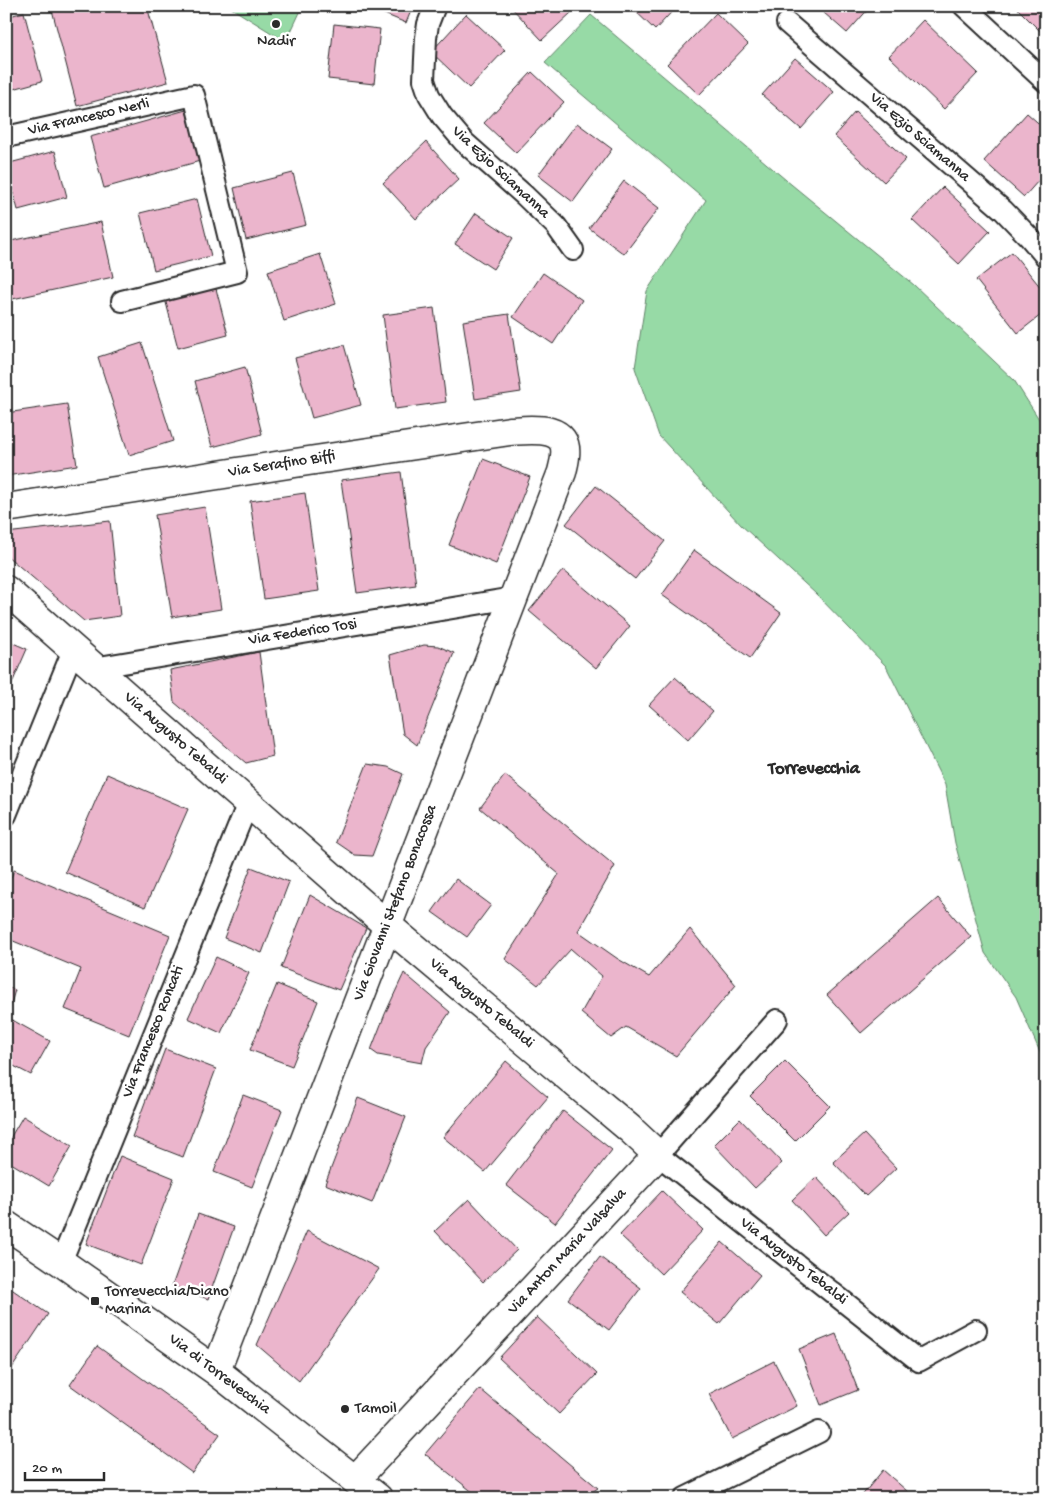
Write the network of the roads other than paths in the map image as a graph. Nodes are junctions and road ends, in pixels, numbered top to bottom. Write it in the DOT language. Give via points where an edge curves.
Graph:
graph roads {
  1 [pos="435,6"];
  2 [pos="964,6"];
  3 [pos="787,23"];
  4 [pos="1046,82"];
  5 [pos="6,137"];
  6 [pos="573,250"];
  7 [pos="1046,257"];
  8 [pos="122,301"];
  9 [pos="558,435"];
  10 [pos="6,508"];
  11 [pos="6,590"];
  12 [pos="513,598"];
  13 [pos="73,650"];
  14 [pos="93,668"];
  15 [pos="248,803"];
  16 [pos="6,815"];
  17 [pos="388,926"];
  18 [pos="777,1020"];
  19 [pos="658,1155"];
  20 [pos="9,1231"];
  21 [pos="61,1262"];
  22 [pos="976,1330"];
  23 [pos="216,1371"];
  24 [pos="819,1432"];
  25 [pos="355,1480"];
  26 [pos="378,1498"];
  27 [pos="685,1498"];
  1 -- 6 [label="street, Via Ezio Sciamanna" via="426,38 424,80 429,95 464,142 556,226"];
  2 -- 4 [label="street"];
  3 -- 7 [label="street, Via Ezio Sciamanna" via="1003,210"];
  5 -- 8 [label="street, Via Francesco Nerli" via="194,95 237,272"];
  9 -- 10 [label="street, Via Serafino Biffi" via="548,431 510,430"];
  9 -- 12 [label="street, Via Giovanni Stefano Bonacossa" via="564,442 566,454 562,472"];
  11 -- 13 [label="street, Via Augusto Tebaldi"];
  12 -- 14 [label="street, Via Federico Tosi"];
  12 -- 17 [label="street, Via Giovanni Stefano Bonacossa"];
  13 -- 14 [label="street, Via Augusto Tebaldi"];
  13 -- 16 [label="street"];
  14 -- 15 [label="street, Via Augusto Tebaldi"];
  15 -- 17 [label="street, Via Augusto Tebaldi"];
  15 -- 21 [label="street, Via Francesco Roncati"];
  17 -- 19 [label="street, Via Augusto Tebaldi"];
  17 -- 23 [label="street, Via Giovanni Stefano Bonacossa"];
  18 -- 19 [label="street, Via Anton Maria Valsalva"];
  19 -- 22 [label="street, Via Augusto Tebaldi" via="919,1361"];
  19 -- 25 [label="street, Via Anton Maria Valsalva"];
  20 -- 21 [label="street, Via di Torrevecchia"];
  21 -- 23 [label="street, Via di Torrevecchia"];
  23 -- 25 [label="street, Via di Torrevecchia"];
  24 -- 27 [label="street"];
  25 -- 26 [label="street, Via di Torrevecchia"];
}
